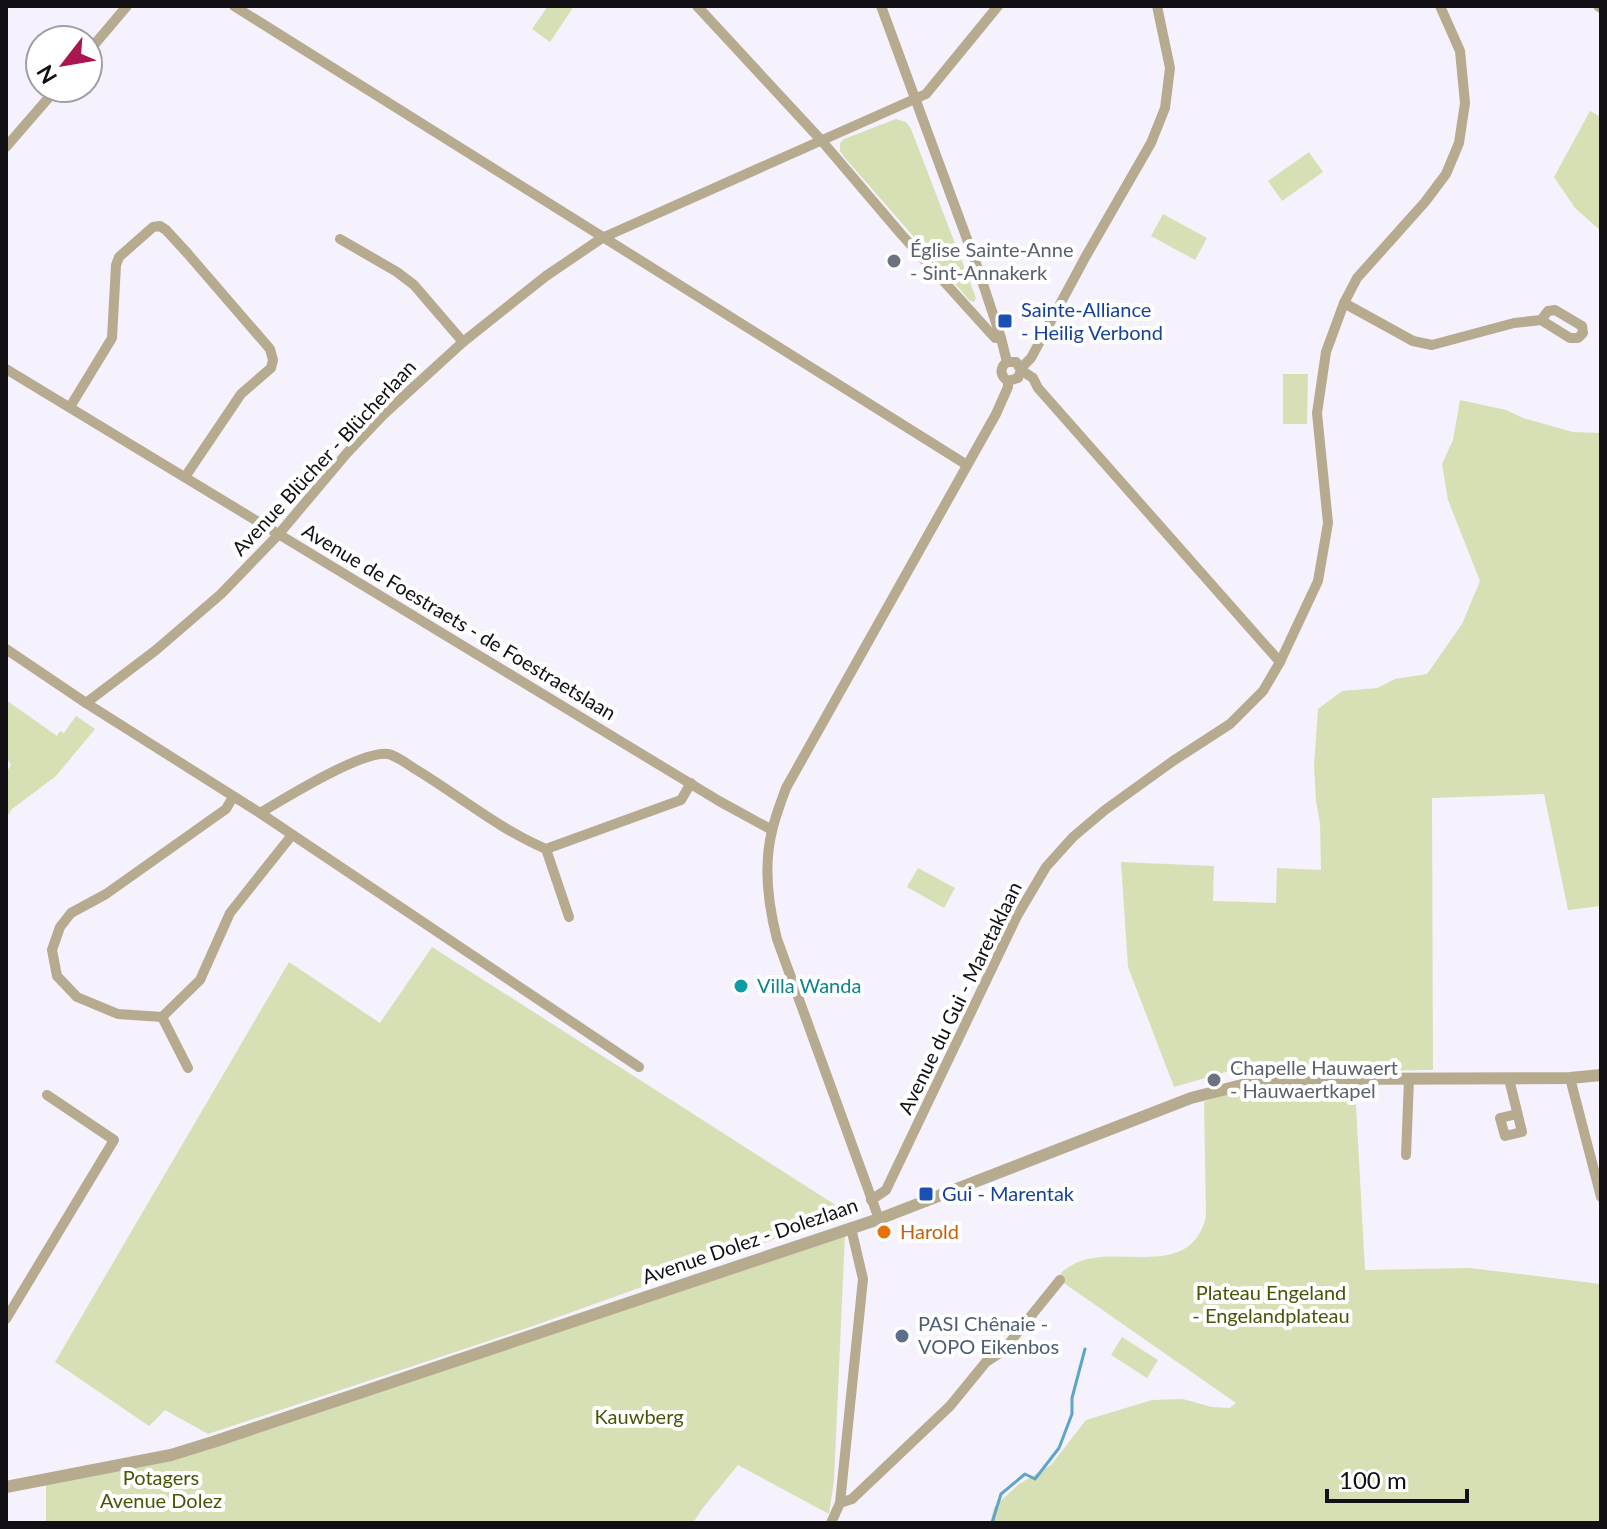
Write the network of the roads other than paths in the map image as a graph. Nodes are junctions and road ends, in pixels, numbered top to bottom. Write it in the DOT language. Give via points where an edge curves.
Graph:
graph roads {
  1 [pos="127,6"];
  2 [pos="234,6"];
  3 [pos="697,6"];
  4 [pos="881,6"];
  5 [pos="998,6"];
  6 [pos="1157,6"];
  7 [pos="1440,6"];
  8 [pos="104,33"];
  9 [pos="916,100"];
  10 [pos="43,104"];
  11 [pos="821,140"];
  12 [pos="6,147"];
  13 [pos="602,238"];
  14 [pos="340,239"];
  15 [pos="1344,303"];
  16 [pos="1541,320"];
  17 [pos="1001,338"];
  18 [pos="463,342"];
  19 [pos="6,369"];
  20 [pos="1014,370"];
  21 [pos="70,407"];
  22 [pos="967,465"];
  23 [pos="185,477"];
  24 [pos="278,535"];
  25 [pos="6,649"];
  26 [pos="1280,662"];
  27 [pos="86,703"];
  28 [pos="691,783"];
  29 [pos="233,797"];
  30 [pos="260,813"];
  31 [pos="772,830"];
  32 [pos="292,835"];
  33 [pos="546,849"];
  34 [pos="569,917"];
  35 [pos="162,1017"];
  36 [pos="639,1067"];
  37 [pos="188,1068"];
  38 [pos="1601,1075"];
  39 [pos="1570,1078"];
  40 [pos="1409,1079"];
  41 [pos="1509,1079"];
  42 [pos="47,1095"];
  43 [pos="1517,1114"];
  44 [pos="1406,1155"];
  45 [pos="1598,1170"];
  46 [pos="1601,1197"];
  47 [pos="871,1200"];
  48 [pos="879,1219"];
  49 [pos="851,1228"];
  50 [pos="1060,1280"];
  51 [pos="6,1319"];
  52 [pos="6,1487"];
  53 [pos="840,1503"];
  54 [pos="831,1523"];
  1 -- 8 [label="street"];
  2 -- 13 [label="street"];
  3 -- 11 [label="street"];
  4 -- 9 [label="street"];
  5 -- 9 [label="street, Avenue Blücher - Blücherlaan"];
  6 -- 20 [label="street" via="1170,68 1165,108 1151,143 1034,350"];
  7 -- 15 [label="street, Avenue du Gui - Maretaklaan" via="1460,51 1465,103 1459,143 1446,174 1357,278"];
  9 -- 11 [label="street, Avenue Blücher - Blücherlaan"];
  9 -- 17 [label="street"];
  10 -- 12 [label="street"];
  11 -- 13 [label="street, Avenue Blücher - Blücherlaan"];
  11 -- 17 [label="street" via="995,338"];
  13 -- 18 [label="street, Avenue Blücher - Blücherlaan"];
  13 -- 22 [label="street"];
  14 -- 18 [label="street" via="414,285"];
  15 -- 16 [label="street" via="1413,341 1432,345"];
  15 -- 26 [label="street, Avenue du Gui - Maretaklaan" via="1326,352 1317,413 1328,523 1318,581"];
  17 -- 20 [label="street"];
  18 -- 24 [label="street, Avenue Blücher - Blücherlaan" via="383,415"];
  19 -- 21 [label="street, Avenue de Foestraets - de Foestraetslaan"];
  20 -- 22 [label="street"];
  20 -- 26 [label="street" via="1033,378"];
  21 -- 23 [label="street, Avenue de Foestraets - de Foestraetslaan"];
  21 -- 23 [label="street" via="112,338 119,257 160,226 270,349 273,360 271,368 241,394"];
  22 -- 31 [label="street" via="786,788"];
  23 -- 24 [label="street, Avenue de Foestraets - de Foestraetslaan"];
  24 -- 27 [label="street, Avenue Blücher - Blücherlaan" via="192,620"];
  24 -- 28 [label="street, Avenue de Foestraets - de Foestraetslaan"];
  25 -- 27 [label="street"];
  26 -- 47 [label="street, Avenue du Gui - Maretaklaan" via="1263,691 1230,724 1105,810 1046,867 1017,916 886,1190"];
  27 -- 29 [label="street"];
  28 -- 31 [label="street, Avenue de Foestraets - de Foestraetslaan"];
  28 -- 33 [label="street" via="681,800"];
  29 -- 30 [label="street"];
  29 -- 35 [label="street" via="226,809 71,913 52,950 57,976 77,997 118,1014"];
  30 -- 32 [label="street"];
  30 -- 33 [label="street" via="366,756 389,754"];
  31 -- 47 [label="street" via="767,880 777,939"];
  32 -- 35 [label="street" via="230,913 200,980"];
  32 -- 36 [label="street"];
  33 -- 34 [label="street"];
  35 -- 37 [label="street"];
  38 -- 39 [label="street, Avenue Dolez - Dolezlaan"];
  39 -- 41 [label="street, Avenue Dolez - Dolezlaan"];
  39 -- 45 [label="street"];
  40 -- 41 [label="street, Avenue Dolez - Dolezlaan"];
  40 -- 44 [label="street"];
  40 -- 48 [label="street, Avenue Dolez - Dolezlaan" via="1272,1081 1225,1088"];
  41 -- 43 [label="street"];
  42 -- 51 [label="street" via="114,1140"];
  45 -- 46 [label="street"];
  47 -- 48 [label="street"];
  48 -- 49 [label="street, Avenue Dolez - Dolezlaan"];
  49 -- 52 [label="street, Avenue Dolez - Dolezlaan" via="184,1451"];
  49 -- 53 [label="street" via="863,1279"];
  50 -- 53 [label="street" via="950,1406 852,1499"];
  53 -- 54 [label="street"];
}
